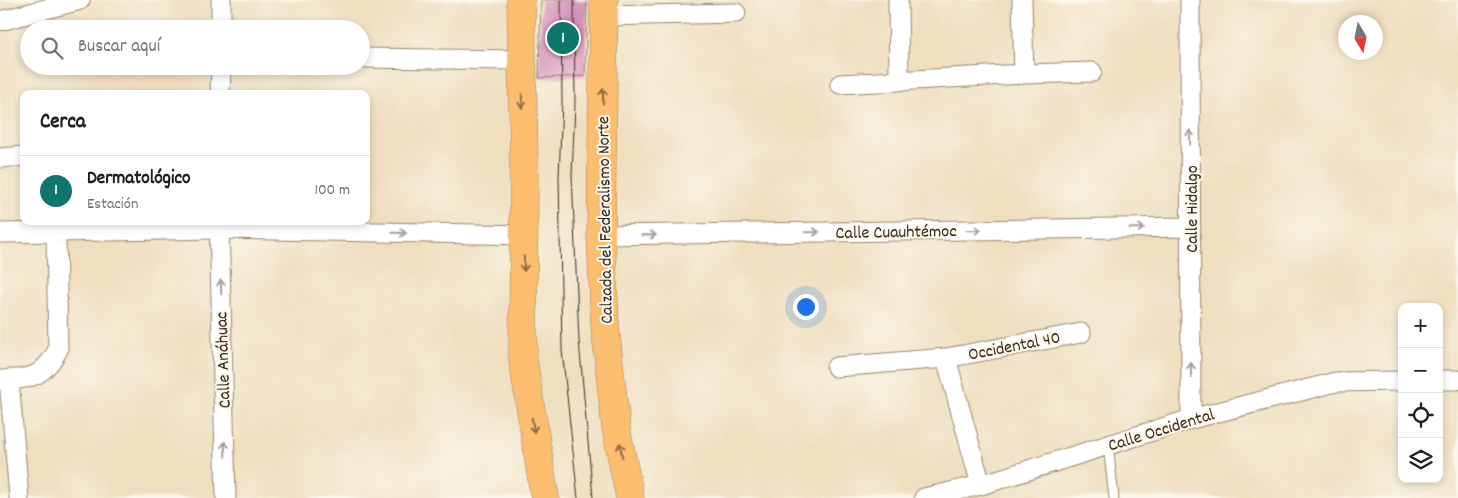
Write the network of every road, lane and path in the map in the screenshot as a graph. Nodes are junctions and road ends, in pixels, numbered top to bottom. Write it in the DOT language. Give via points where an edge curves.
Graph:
graph roads {
  1 [pos="80,0"];
  2 [pos="221,0"];
  3 [pos="521,0"];
  4 [pos="898,0"];
  5 [pos="1022,0"];
  6 [pos="1190,0"];
  7 [pos="604,8"];
  8 [pos="736,13"];
  9 [pos="221,20"];
  10 [pos="0,21"];
  11 [pos="370,58"];
  12 [pos="521,60"];
  13 [pos="1092,72"];
  14 [pos="1024,74"];
  15 [pos="220,75"];
  16 [pos="899,81"];
  17 [pos="840,84"];
  18 [pos="220,90"];
  19 [pos="20,156"];
  20 [pos="0,158"];
  21 [pos="219,225"];
  22 [pos="1191,227"];
  23 [pos="56,232"];
  24 [pos="0,233"];
  25 [pos="524,235"];
  26 [pos="601,235"];
  27 [pos="1081,332"];
  28 [pos="946,358"];
  29 [pos="836,367"];
  30 [pos="4,380"];
  31 [pos="1443,380"];
  32 [pos="1458,380"];
  33 [pos="1398,381"];
  34 [pos="1191,419"];
  35 [pos="1108,445"];
  36 [pos="981,485"];
  37 [pos="19,498"];
  38 [pos="226,498"];
  39 [pos="545,498"];
  40 [pos="630,498"];
  41 [pos="924,498"];
  42 [pos="1114,498"];
  1 -- 10 [label="street"];
  2 -- 9 [label="street"];
  3 -- 12 [label="main road"];
  4 -- 16 [label="street"];
  5 -- 14 [label="street"];
  22 -- 6 [label="street, Calle Hidalgo, one-way"];
  7 -- 8 [label="street"];
  26 -- 7 [label="main road, Calzada del Federalismo Norte, one-way"];
  11 -- 12 [label="street"];
  12 -- 25 [label="main road, one-way"];
  13 -- 14 [label="street"];
  14 -- 16 [label="street"];
  15 -- 18 [label="street"];
  16 -- 17 [label="street"];
  19 -- 20 [label="street"];
  21 -- 23 [label="street"];
  21 -- 25 [label="street, one-way"];
  38 -- 21 [label="street, Calle Anáhuac, one-way"];
  26 -- 22 [label="street, Calle Cuauhtémoc, one-way"];
  34 -- 22 [label="street, Calle Hidalgo, one-way"];
  23 -- 24 [label="street"];
  23 -- 30 [label="street" via="58,350 48,366 32,377"];
  25 -- 39 [label="main road, one-way" via="523,360"];
  40 -- 26 [label="main road, Calzada del Federalismo Norte, one-way" via="615,418 605,325"];
  27 -- 28 [label="street, Occidental 40"];
  28 -- 29 [label="street, Occidental 40"];
  28 -- 36 [label="street, Occidental 40"];
  30 -- 37 [label="street"];
  31 -- 32 [label="street"];
  33 -- 34 [label="street, Calle Occidental" via="1336,382"];
  34 -- 35 [label="street, Calle Occidental"];
  35 -- 36 [label="street, Calle Occidental"];
  35 -- 42 [label="lane"];
  36 -- 41 [label="street, Calle Occidental"];
}
